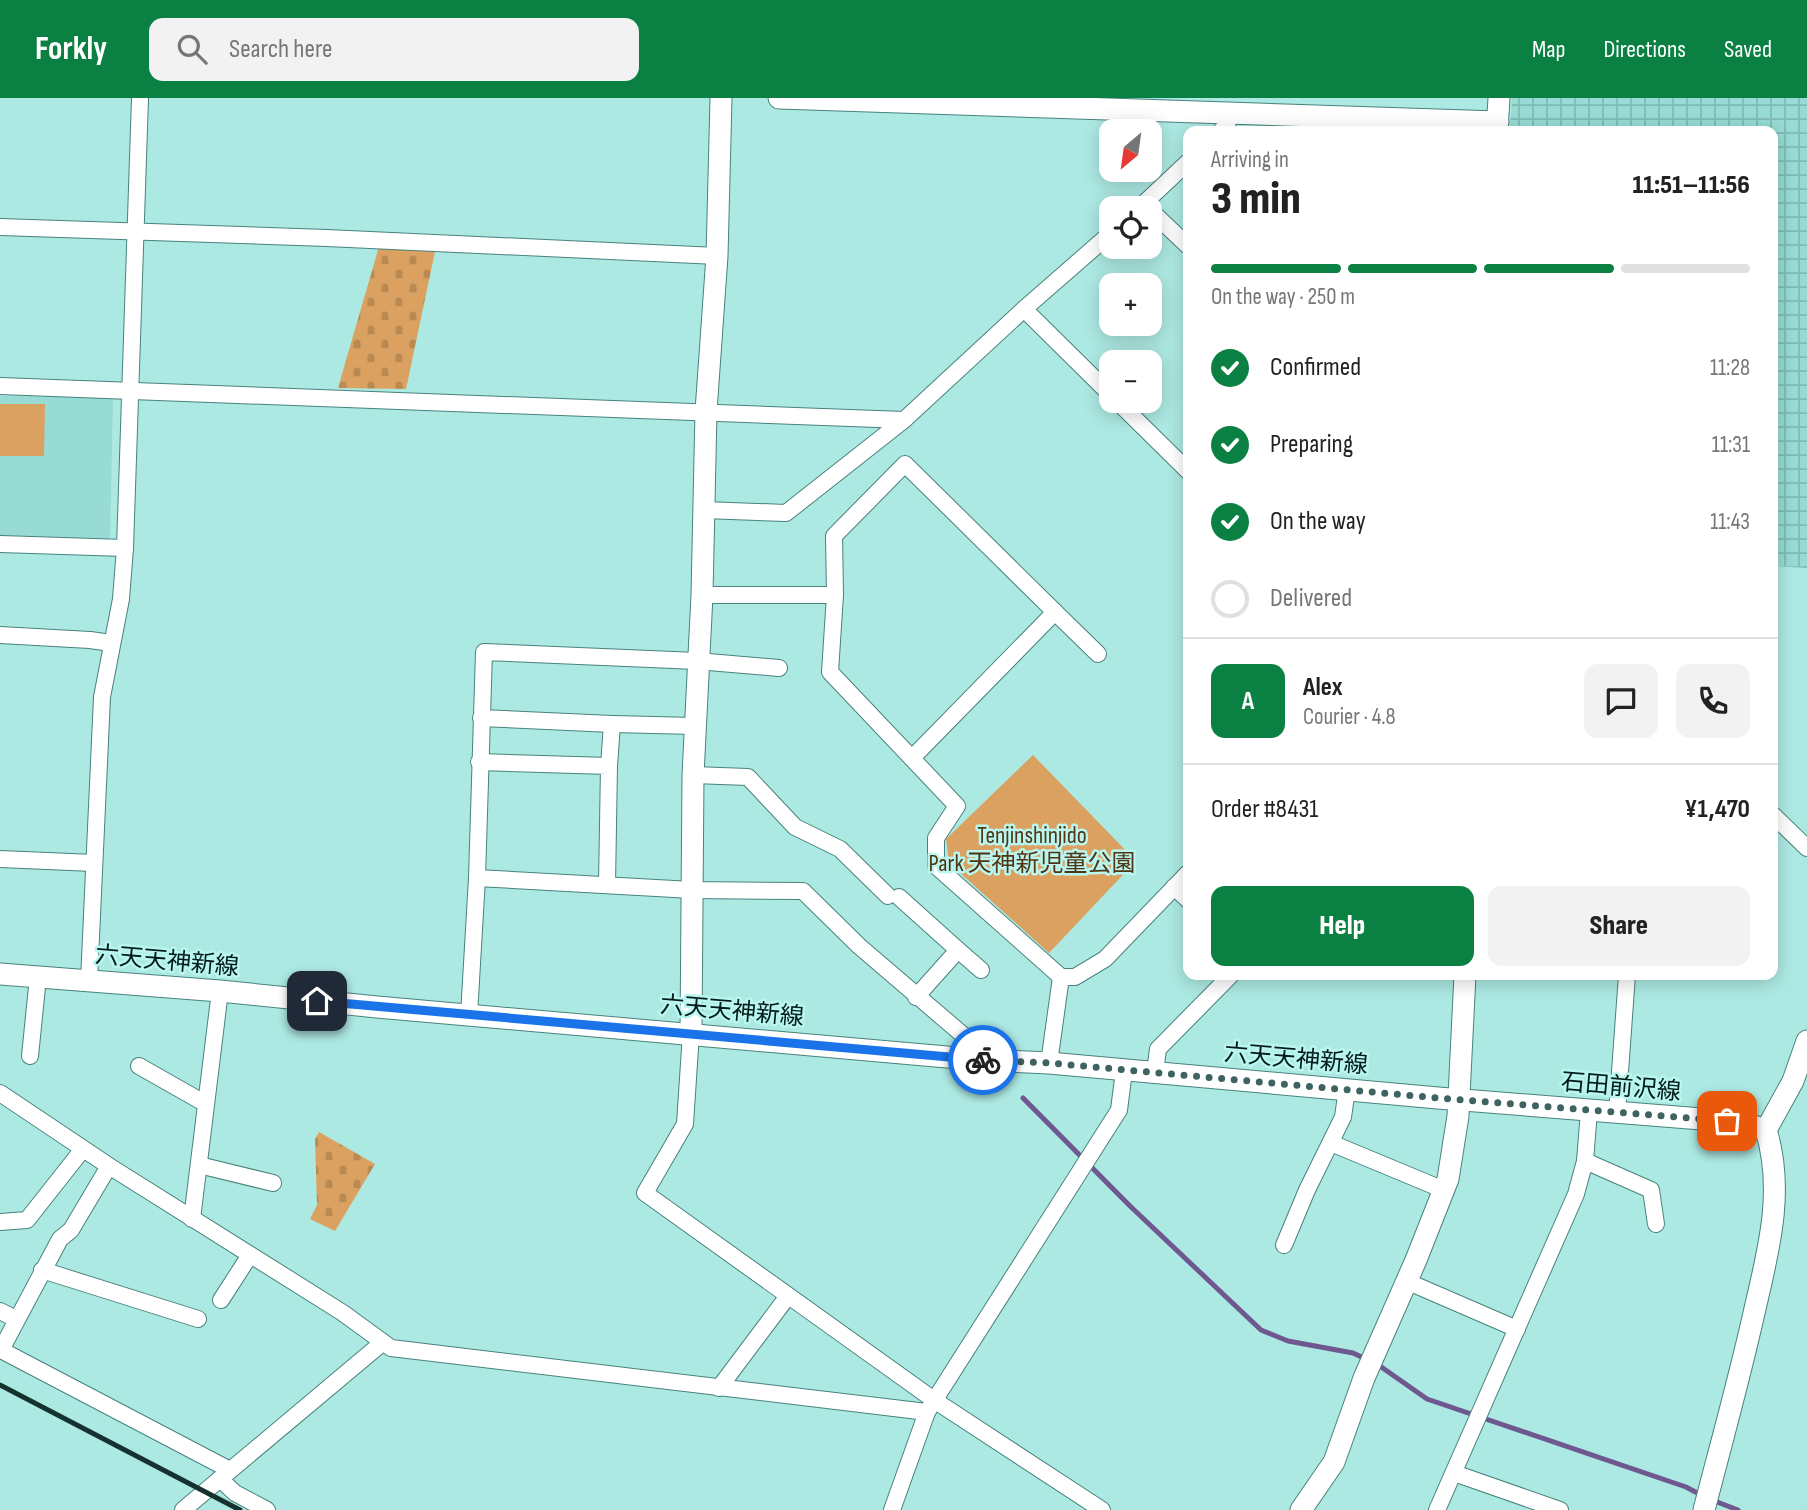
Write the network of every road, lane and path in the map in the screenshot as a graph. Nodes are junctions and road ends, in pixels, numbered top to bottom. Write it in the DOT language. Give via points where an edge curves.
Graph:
graph roads {
  1 [pos="140,98"];
  2 [pos="721,98"];
  3 [pos="779,98"];
  4 [pos="1499,98"];
  5 [pos="1225,123"];
  6 [pos="1429,126"];
  7 [pos="1497,126"];
  8 [pos="1183,167"];
  9 [pos="1156,196"];
  10 [pos="1162,223"];
  11 [pos="0,228"];
  12 [pos="135,231"];
  13 [pos="1183,242"];
  14 [pos="1099,243"];
  15 [pos="717,256"];
  16 [pos="1024,309"];
  17 [pos="1099,383"];
  18 [pos="0,386"];
  19 [pos="132,390"];
  20 [pos="706,411"];
  21 [pos="1129,413"];
  22 [pos="904,420"];
  23 [pos="1183,466"];
  24 [pos="704,510"];
  25 [pos="0,544"];
  26 [pos="125,548"];
  27 [pos="702,595"];
  28 [pos="835,595"];
  29 [pos="1055,612"];
  30 [pos="0,635"];
  31 [pos="111,643"];
  32 [pos="1098,654"];
  33 [pos="698,661"];
  34 [pos="779,668"];
  35 [pos="481,718"];
  36 [pos="612,724"];
  37 [pos="695,726"];
  38 [pos="912,758"];
  39 [pos="479,762"];
  40 [pos="609,766"];
  41 [pos="693,775"];
  42 [pos="1778,820"];
  43 [pos="1807,848"];
  44 [pos="0,859"];
  45 [pos="94,863"];
  46 [pos="477,878"];
  47 [pos="1183,878"];
  48 [pos="607,884"];
  49 [pos="1174,887"];
  50 [pos="692,890"];
  51 [pos="1183,895"];
  52 [pos="958,950"];
  53 [pos="982,970"];
  54 [pos="0,974"];
  55 [pos="37,977"];
  56 [pos="1061,977"];
  57 [pos="1226,980"];
  58 [pos="1465,980"];
  59 [pos="1628,980"];
  60 [pos="89,981"];
  61 [pos="220,991"];
  62 [pos="916,997"];
  63 [pos="469,1015"];
  64 [pos="691,1033"];
  65 [pos="1807,1041"];
  66 [pos="30,1056"];
  67 [pos="981,1060"];
  68 [pos="1049,1063"];
  69 [pos="139,1066"];
  70 [pos="1124,1070"];
  71 [pos="1155,1072"];
  72 [pos="1347,1089"];
  73 [pos="0,1093"];
  74 [pos="1458,1099"];
  75 [pos="206,1104"];
  76 [pos="1590,1111"];
  77 [pos="1617,1113"];
  78 [pos="1766,1130"];
  79 [pos="1331,1143"];
  80 [pos="83,1149"];
  81 [pos="1585,1161"];
  82 [pos="109,1166"];
  83 [pos="199,1166"];
  84 [pos="273,1184"];
  85 [pos="1444,1190"];
  86 [pos="192,1219"];
  87 [pos="0,1222"];
  88 [pos="1657,1224"];
  89 [pos="1284,1245"];
  90 [pos="250,1255"];
  91 [pos="43,1270"];
  92 [pos="1406,1281"];
  93 [pos="788,1296"];
  94 [pos="220,1300"];
  95 [pos="0,1311"];
  96 [pos="198,1319"];
  97 [pos="16,1320"];
  98 [pos="1517,1329"];
  99 [pos="382,1343"];
  100 [pos="719,1388"];
  101 [pos="931,1406"];
  102 [pos="1454,1473"];
  103 [pos="225,1474"];
  104 [pos="183,1510"];
  105 [pos="267,1510"];
  106 [pos="892,1510"];
  107 [pos="1102,1510"];
  108 [pos="1301,1510"];
  109 [pos="1437,1510"];
  110 [pos="1560,1510"];
  111 [pos="1704,1510"];
  1 -- 12 [label="street"];
  2 -- 15 [label="main road"];
  3 -- 5 [label="main road"];
  4 -- 7 [label="main road"];
  5 -- 6 [label="main road"];
  8 -- 9 [label="street"];
  10 -- 13 [label="street"];
  11 -- 12 [label="street"];
  12 -- 15 [label="street"];
  12 -- 19 [label="street"];
  14 -- 16 [label="street"];
  15 -- 20 [label="main road"];
  16 -- 17 [label="street"];
  16 -- 22 [label="street"];
  18 -- 19 [label="street"];
  19 -- 20 [label="street"];
  19 -- 26 [label="street"];
  20 -- 22 [label="street"];
  20 -- 24 [label="main road"];
  21 -- 23 [label="street"];
  22 -- 24 [label="street" via="786,513"];
  24 -- 27 [label="main road"];
  25 -- 26 [label="street"];
  26 -- 31 [label="street"];
  27 -- 28 [label="street"];
  27 -- 33 [label="main road"];
  28 -- 29 [label="street" via="834,536 905,464"];
  28 -- 38 [label="street" via="830,672"];
  29 -- 32 [label="street"];
  29 -- 38 [label="street"];
  30 -- 31 [label="street"];
  31 -- 45 [label="street" via="102,697"];
  33 -- 34 [label="street"];
  33 -- 35 [label="street" via="484,652"];
  33 -- 37 [label="main road"];
  35 -- 36 [label="street"];
  35 -- 39 [label="street"];
  36 -- 37 [label="street"];
  36 -- 40 [label="street"];
  37 -- 41 [label="main road"];
  38 -- 56 [label="street" via="957,806 936,838 936,866"];
  39 -- 40 [label="street"];
  39 -- 46 [label="street"];
  40 -- 48 [label="street"];
  41 -- 50 [label="main road"];
  41 -- 52 [label="street" via="748,777 794,827 840,849"];
  42 -- 43 [label="street"];
  44 -- 45 [label="street"];
  45 -- 60 [label="street"];
  46 -- 48 [label="street"];
  46 -- 63 [label="street"];
  47 -- 49 [label="street"];
  48 -- 50 [label="street"];
  49 -- 51 [label="street"];
  49 -- 56 [label="street" via="1105,959 1075,977"];
  50 -- 62 [label="street" via="803,891"];
  50 -- 64 [label="main road"];
  52 -- 53 [label="street"];
  52 -- 62 [label="street"];
  54 -- 55 [label="main road, 六天天神新線"];
  55 -- 60 [label="main road, 六天天神新線"];
  55 -- 66 [label="street"];
  56 -- 68 [label="street"];
  57 -- 71 [label="street" via="1158,1049"];
  58 -- 74 [label="main road"];
  59 -- 77 [label="street"];
  60 -- 61 [label="main road, 六天天神新線"];
  61 -- 63 [label="main road, 六天天神新線"];
  61 -- 75 [label="street"];
  62 -- 67 [label="street" via="977,1047"];
  63 -- 64 [label="main road, 六天天神新線"];
  64 -- 67 [label="main road, 六天天神新線"];
  64 -- 93 [label="street" via="685,1124 645,1193"];
  65 -- 78 [label="main road" via="1793,1081"];
  67 -- 68 [label="main road, 六天天神新線"];
  68 -- 70 [label="main road, 六天天神新線"];
  69 -- 75 [label="street"];
  70 -- 71 [label="main road, 六天天神新線"];
  70 -- 101 [label="street" via="1119,1110"];
  71 -- 72 [label="main road, 六天天神新線"];
  72 -- 74 [label="main road, 六天天神新線"];
  72 -- 79 [label="street" via="1343,1117"];
  73 -- 80 [label="street"];
  74 -- 76 [label="main road, 石田前沢線"];
  74 -- 85 [label="main road"];
  75 -- 83 [label="street"];
  76 -- 77 [label="main road, 石田前沢線"];
  76 -- 81 [label="street"];
  77 -- 78 [label="main road, 石田前沢線" via="1744,1123"];
  78 -- 111 [label="main road" via="1776,1191 1769,1251"];
  79 -- 85 [label="street"];
  79 -- 89 [label="street"];
  80 -- 82 [label="street"];
  80 -- 87 [label="street" via="27,1220"];
  81 -- 88 [label="street" via="1651,1190"];
  81 -- 98 [label="street" via="1576,1195"];
  82 -- 86 [label="street"];
  82 -- 91 [label="street"];
  83 -- 84 [label="street"];
  83 -- 86 [label="street"];
  85 -- 92 [label="main road"];
  86 -- 90 [label="street"];
  90 -- 94 [label="street"];
  90 -- 99 [label="street"];
  91 -- 96 [label="street"];
  91 -- 97 [label="street"];
  92 -- 98 [label="street"];
  92 -- 108 [label="main road" via="1334,1462"];
  93 -- 100 [label="street"];
  93 -- 101 [label="street"];
  95 -- 97 [label="street"];
  97 -- 103 [label="street" via="1,1350"];
  98 -- 102 [label="street"];
  99 -- 100 [label="street" via="391,1348"];
  99 -- 103 [label="street"];
  100 -- 101 [label="street"];
  101 -- 106 [label="street"];
  101 -- 107 [label="street"];
  102 -- 109 [label="street"];
  102 -- 110 [label="street"];
  103 -- 104 [label="street"];
  103 -- 105 [label="street" via="235,1493"];
}
